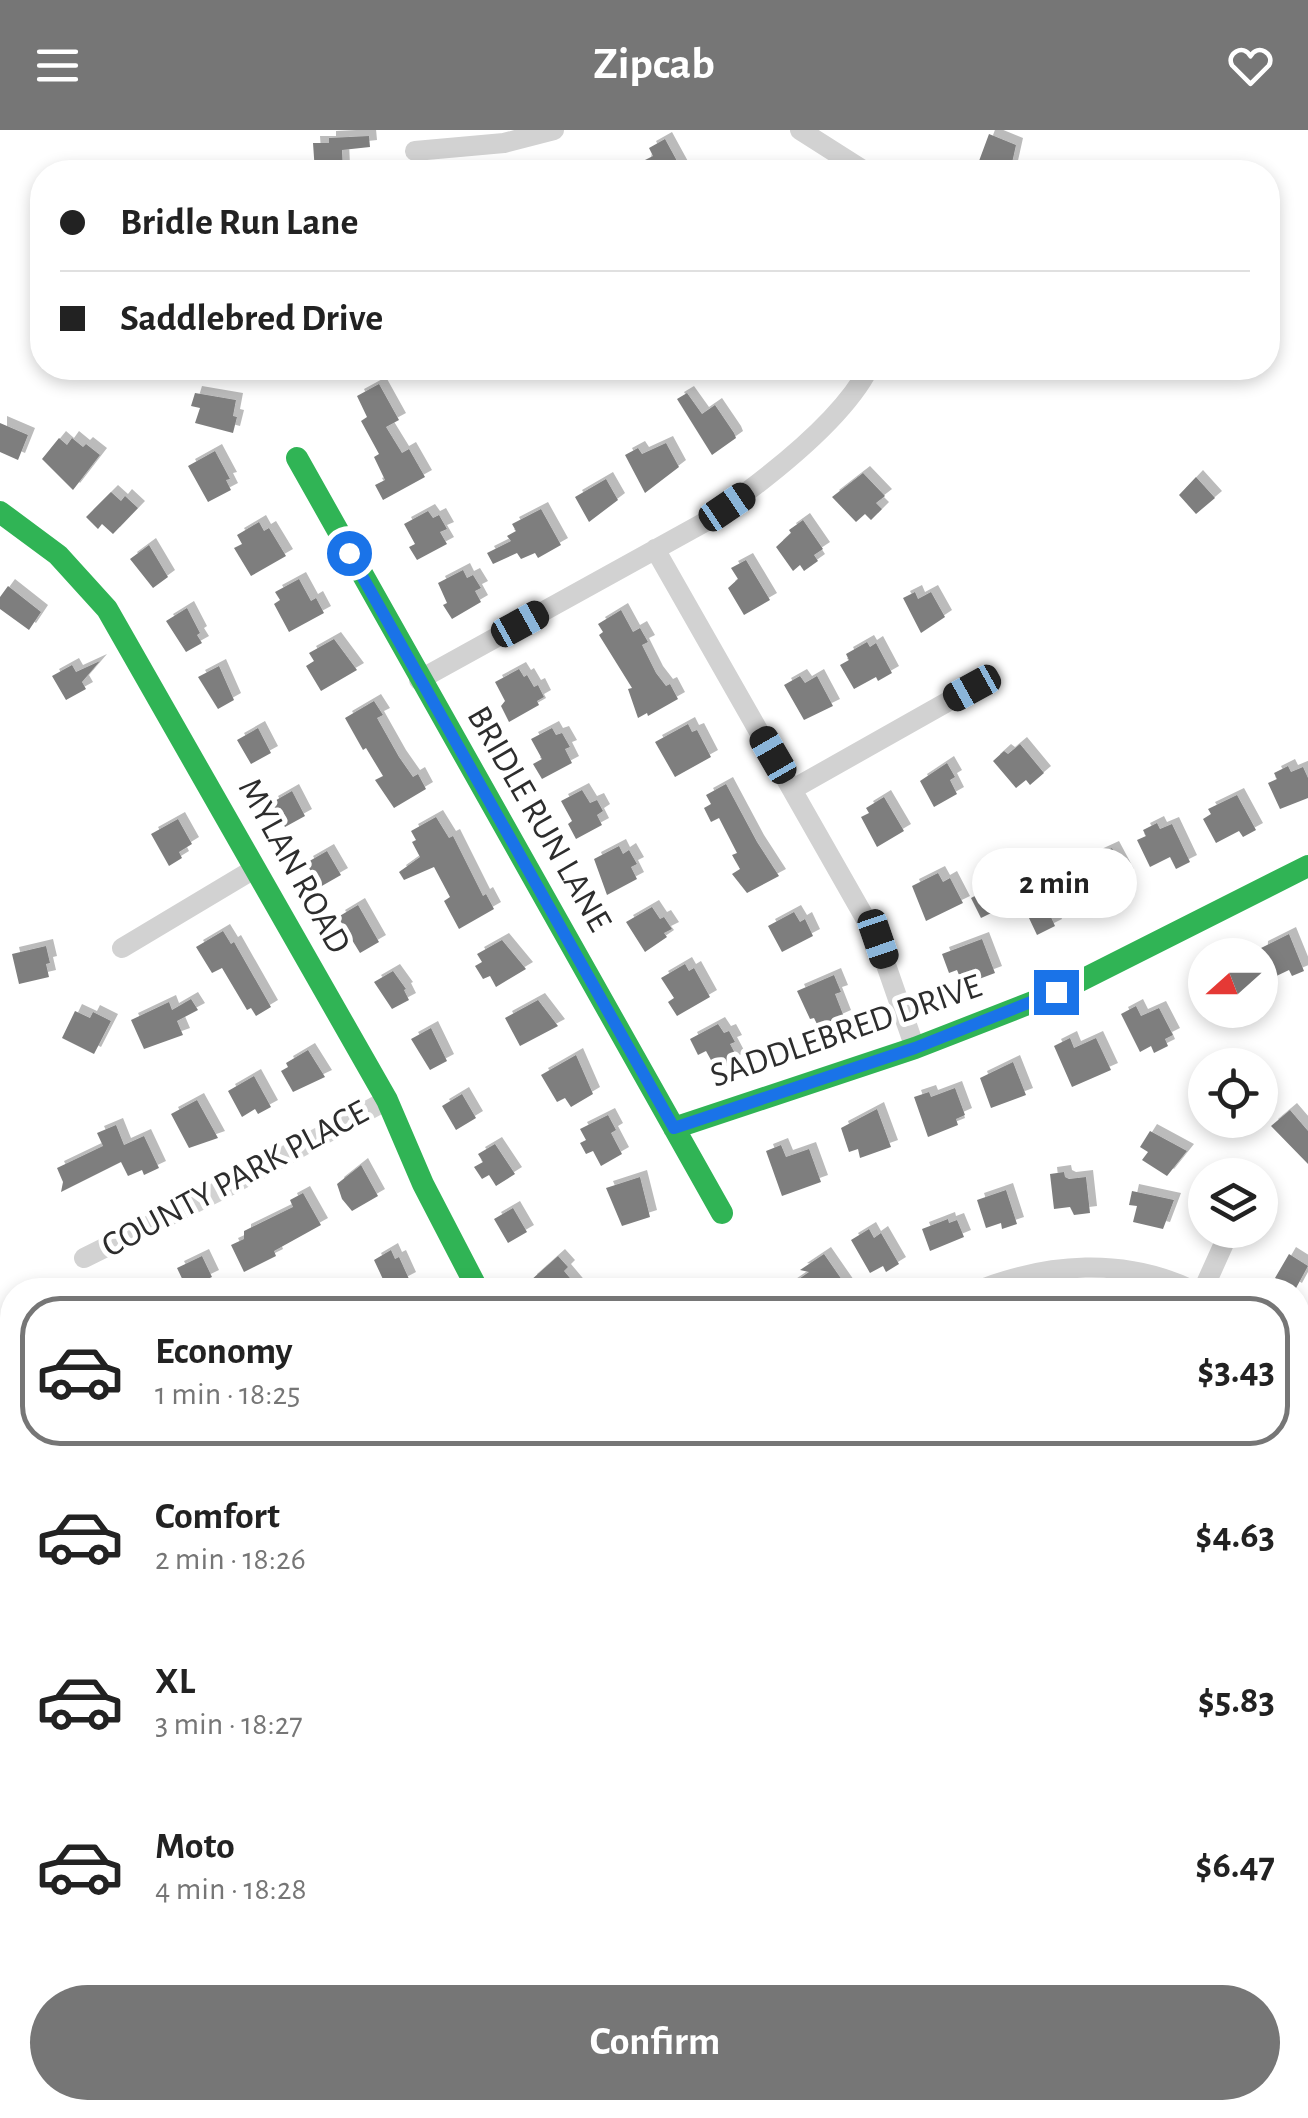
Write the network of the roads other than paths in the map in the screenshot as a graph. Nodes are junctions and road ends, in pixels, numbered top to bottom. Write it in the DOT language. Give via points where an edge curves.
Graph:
graph roads {
  1 [pos="554,130"];
  2 [pos="800,130"];
  3 [pos="414,151"];
  4 [pos="847,160"];
  5 [pos="860,380"];
  6 [pos="297,458"];
  7 [pos="0,512"];
  8 [pos="655,549"];
  9 [pos="419,680"];
  10 [pos="972,688"];
  11 [pos="793,789"];
  12 [pos="1308,866"];
  13 [pos="254,869"];
  14 [pos="122,948"];
  15 [pos="915,1048"];
  16 [pos="386,1100"];
  17 [pos="674,1128"];
  18 [pos="722,1212"];
  19 [pos="1222,1248"];
  20 [pos="84,1258"];
  21 [pos="472,1278"];
  22 [pos="1022,1278"];
  23 [pos="1162,1278"];
  24 [pos="1208,1278"];
  1 -- 3 [label="street" via="504,144"];
  2 -- 4 [label="street"];
  5 -- 8 [label="street" via="842,406 749,492"];
  6 -- 9 [label="street, BRIDLE RUN LANE"];
  7 -- 13 [label="street, MYLAN ROAD" via="65,560 107,608"];
  8 -- 9 [label="street"];
  8 -- 11 [label="street"];
  9 -- 17 [label="street, BRIDLE RUN LANE"];
  10 -- 11 [label="street"];
  11 -- 15 [label="street" via="878,939"];
  12 -- 15 [label="street, SADDLEBRED DRIVE" via="1056,992"];
  13 -- 14 [label="street"];
  13 -- 16 [label="street, MYLAN ROAD"];
  15 -- 17 [label="street, SADDLEBRED DRIVE"];
  16 -- 20 [label="street, COUNTY PARK PLACE"];
  16 -- 21 [label="street, MYLAN ROAD"];
  17 -- 18 [label="street, BRIDLE RUN LANE"];
  19 -- 24 [label="street"];
  22 -- 23 [label="street" via="1087,1267"];
}
